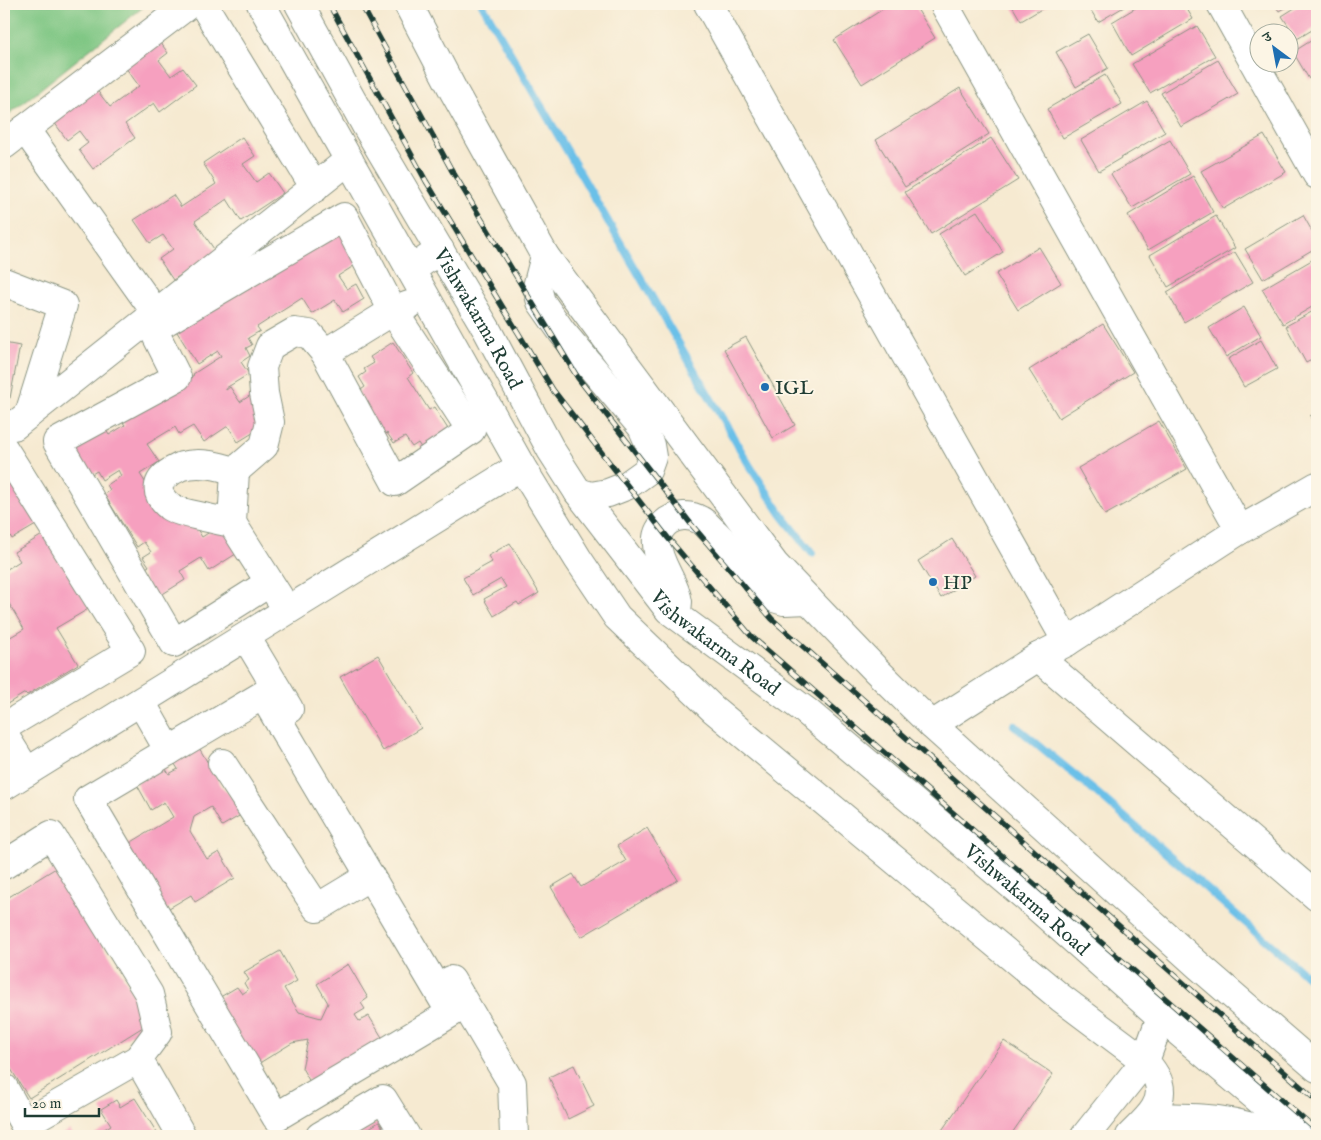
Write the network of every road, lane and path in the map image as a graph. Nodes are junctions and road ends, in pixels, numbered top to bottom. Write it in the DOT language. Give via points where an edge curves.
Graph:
graph roads {
  1 [pos="189,4"];
  2 [pos="203,4"];
  3 [pos="260,4"];
  4 [pos="299,4"];
  5 [pos="408,4"];
  6 [pos="708,4"];
  7 [pos="944,4"];
  8 [pos="1221,4"];
  9 [pos="14,137"];
  10 [pos="349,160"];
  11 [pos="1317,175"];
  12 [pos="315,188"];
  13 [pos="440,250"];
  14 [pos="545,256"];
  15 [pos="411,270"];
  16 [pos="4,282"];
  17 [pos="426,297"];
  18 [pos="393,312"];
  19 [pos="156,313"];
  20 [pos="325,353"];
  21 [pos="29,414"];
  22 [pos="4,423"];
  23 [pos="4,449"];
  24 [pos="521,466"];
  25 [pos="235,471"];
  26 [pos="1317,486"];
  27 [pos="578,492"];
  28 [pos="232,523"];
  29 [pos="1240,530"];
  30 [pos="269,583"];
  31 [pos="809,600"];
  32 [pos="288,611"];
  33 [pos="676,615"];
  34 [pos="246,637"];
  35 [pos="1067,642"];
  36 [pos="1038,657"];
  37 [pos="141,702"];
  38 [pos="932,725"];
  39 [pos="4,728"];
  40 [pos="4,735"];
  41 [pos="169,751"];
  42 [pos="222,763"];
  43 [pos="27,772"];
  44 [pos="4,786"];
  45 [pos="4,865"];
  46 [pos="370,876"];
  47 [pos="1317,897"];
  48 [pos="1161,1017"];
  49 [pos="138,1059"];
  50 [pos="1145,1060"];
  51 [pos="1317,1068"];
  52 [pos="4,1088"];
  53 [pos="1149,1117"];
  54 [pos="27,1130"];
  55 [pos="182,1136"];
  56 [pos="320,1136"];
  57 [pos="406,1136"];
  58 [pos="514,1136"];
  59 [pos="1086,1136"];
  60 [pos="1130,1136"];
  61 [pos="1273,1136"];
  62 [pos="1302,1136"];
  1 -- 9 [label="street"];
  2 -- 12 [label="street"];
  3 -- 10 [label="street"];
  4 -- 13 [label="street, Vishwakarma Road"];
  5 -- 14 [label="street"];
  6 -- 35 [label="street"];
  7 -- 29 [label="street"];
  8 -- 11 [label="street"];
  9 -- 19 [label="street"];
  10 -- 12 [label="street"];
  10 -- 15 [label="street"];
  12 -- 19 [label="street"];
  13 -- 15 [label="street"];
  13 -- 27 [label="street, Vishwakarma Road" via="551,450"];
  14 -- 27 [label="street" via="537,287 541,302 642,428 652,457 647,471 626,486 591,496"];
  14 -- 31 [label="street" via="774,565"];
  15 -- 17 [label="street"];
  16 -- 21 [label="street" via="63,305"];
  17 -- 18 [label="street"];
  17 -- 24 [label="street"];
  18 -- 20 [label="street"];
  18 -- 20 [label="street" via="471,430 395,482"];
  18 -- 30 [label="street" via="344,217 153,329 177,377 57,442 174,643"];
  19 -- 21 [label="street"];
  20 -- 25 [label="street" via="309,334 294,332 270,346 262,368 270,422 264,446"];
  21 -- 22 [label="street" via="14,426"];
  23 -- 39 [label="street" via="131,651"];
  24 -- 32 [label="street"];
  24 -- 50 [label="street" via="578,559 623,624 713,709 1061,998"];
  25 -- 28 [label="street"];
  25 -- 28 [label="street" via="208,465 181,466 166,475 158,488 171,508"];
  26 -- 29 [label="street"];
  27 -- 33 [label="street, Vishwakarma Road"];
  28 -- 30 [label="street"];
  29 -- 35 [label="street"];
  30 -- 32 [label="street"];
  31 -- 33 [label="street" via="774,598 702,521 686,516 666,523 658,533 656,543 678,602"];
  31 -- 38 [label="street"];
  32 -- 34 [label="street"];
  33 -- 48 [label="street, Vishwakarma Road" via="806,711 1027,898"];
  34 -- 37 [label="street"];
  34 -- 58 [label="street" via="512,1083"];
  35 -- 36 [label="street"];
  36 -- 38 [label="street"];
  36 -- 47 [label="street"];
  37 -- 41 [label="street"];
  37 -- 43 [label="street"];
  38 -- 51 [label="street"];
  40 -- 43 [label="street"];
  41 -- 46 [label="street" via="263,696"];
  41 -- 46 [label="street" via="88,799 276,1117 451,1013"];
  42 -- 46 [label="street" via="317,908"];
  43 -- 44 [label="street"];
  45 -- 49 [label="street" via="51,835 149,994 158,1032"];
  48 -- 50 [label="street"];
  48 -- 62 [label="street, Vishwakarma Road"];
  49 -- 54 [label="street"];
  49 -- 55 [label="street"];
  50 -- 53 [label="street" via="1160,1085 1160,1100"];
  50 -- 59 [label="street"];
  52 -- 54 [label="street"];
  53 -- 60 [label="street"];
  53 -- 61 [label="street" via="1202,1118 1235,1123"];
  56 -- 57 [label="street" via="383,1099"];
}
